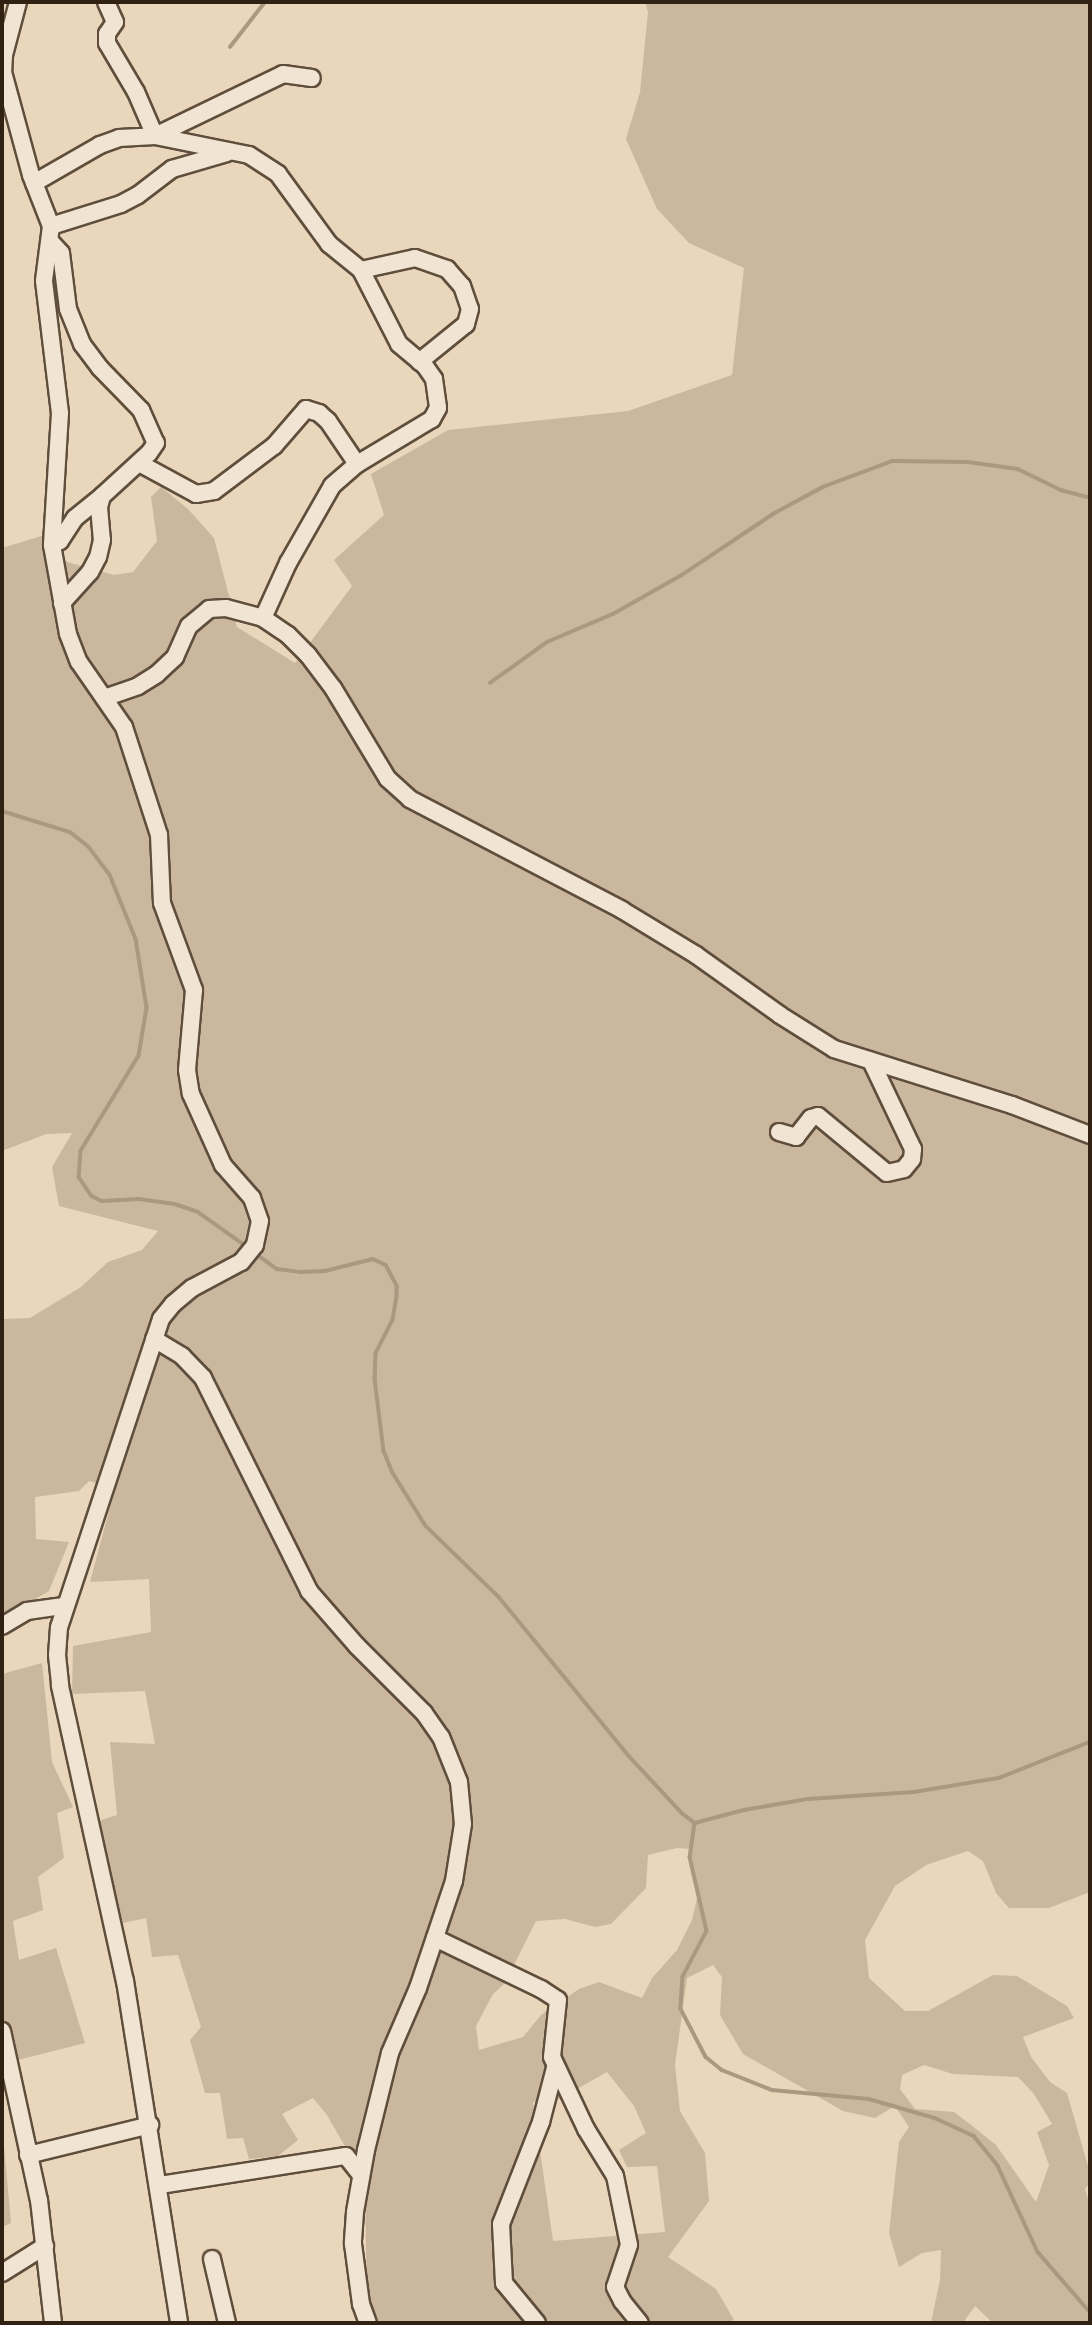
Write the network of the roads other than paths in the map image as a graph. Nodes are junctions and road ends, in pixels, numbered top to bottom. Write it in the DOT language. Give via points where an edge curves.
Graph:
graph roads {
  1 [pos="18,2"];
  2 [pos="106,2"];
  3 [pos="312,78"];
  4 [pos="155,136"];
  5 [pos="233,152"];
  6 [pos="34,183"];
  7 [pos="51,234"];
  8 [pos="361,270"];
  9 [pos="419,362"];
  10 [pos="139,463"];
  11 [pos="357,464"];
  12 [pos="102,496"];
  13 [pos="52,545"];
  14 [pos="62,603"];
  15 [pos="263,618"];
  16 [pos="104,698"];
  17 [pos="871,1061"];
  18 [pos="779,1132"];
  19 [pos="1090,1135"];
  20 [pos="154,1339"];
  21 [pos="64,1606"];
  22 [pos="2,1626"];
  23 [pos="435,1938"];
  24 [pos="2,2031"];
  25 [pos="555,2068"];
  26 [pos="150,2125"];
  27 [pos="28,2155"];
  28 [pos="361,2175"];
  29 [pos="160,2185"];
  30 [pos="45,2246"];
  31 [pos="212,2259"];
  32 [pos="2,2273"];
  33 [pos="53,2323"];
  34 [pos="179,2323"];
  35 [pos="227,2323"];
  36 [pos="369,2323"];
  37 [pos="537,2323"];
  38 [pos="640,2323"];
  1 -- 6 [label="street" via="3,72"];
  2 -- 4 [label="street" via="115,22 107,43"];
  3 -- 4 [label="street" via="283,74"];
  4 -- 5 [label="street"];
  4 -- 6 [label="street" via="119,138 100,145"];
  5 -- 7 [label="street" via="172,169 138,195"];
  5 -- 8 [label="street" via="249,155 278,174 329,244"];
  6 -- 7 [label="street"];
  7 -- 10 [label="street" via="61,253 68,309 82,344 139,408 152,434 155,446"];
  7 -- 13 [label="street" via="44,281 60,413"];
  8 -- 9 [label="street" via="393,334"];
  8 -- 9 [label="street" via="415,258 447,269 462,286 470,309 466,324"];
  9 -- 11 [label="street" via="437,388 437,411 426,424"];
  10 -- 11 [label="street" via="196,494 214,491 274,446 306,409 328,422"];
  10 -- 12 [label="street"];
  11 -- 15 [label="street" via="326,494"];
  12 -- 13 [label="street"];
  12 -- 14 [label="street" via="98,557"];
  13 -- 14 [label="street"];
  14 -- 16 [label="street" via="79,662"];
  15 -- 16 [label="street" via="226,608 209,609 189,626 179,650 158,674"];
  15 -- 17 [label="street" via="308,655 388,779 410,800 622,910 821,1042"];
  16 -- 20 [label="street" via="124,727 152,807 161,849 162,903 194,990 188,1087 223,1165 255,1203 260,1221 251,1250 237,1266 178,1299 161,1320"];
  17 -- 18 [label="street" via="913,1149 904,1169 887,1173 818,1116 796,1137"];
  17 -- 19 [label="street"];
  20 -- 21 [label="street"];
  20 -- 23 [label="street" via="188,1361 207,1385 309,1591 441,1737 459,1782 463,1824 454,1881"];
  21 -- 22 [label="street" via="27,1611"];
  21 -- 26 [label="street" via="57,1655 60,1686 125,1981"];
  23 -- 25 [label="street" via="553,1995 559,2006 552,2052"];
  23 -- 28 [label="street" via="390,2053"];
  24 -- 27 [label="street"];
  25 -- 37 [label="street" via="541,2122 502,2224 504,2283"];
  25 -- 38 [label="street" via="615,2176 629,2245 615,2287"];
  26 -- 27 [label="street"];
  26 -- 29 [label="street"];
  27 -- 30 [label="street"];
  28 -- 29 [label="street" via="346,2155"];
  28 -- 36 [label="street" via="353,2244 361,2304"];
  29 -- 34 [label="street"];
  30 -- 32 [label="street"];
  30 -- 33 [label="street"];
  31 -- 35 [label="street"];
}
